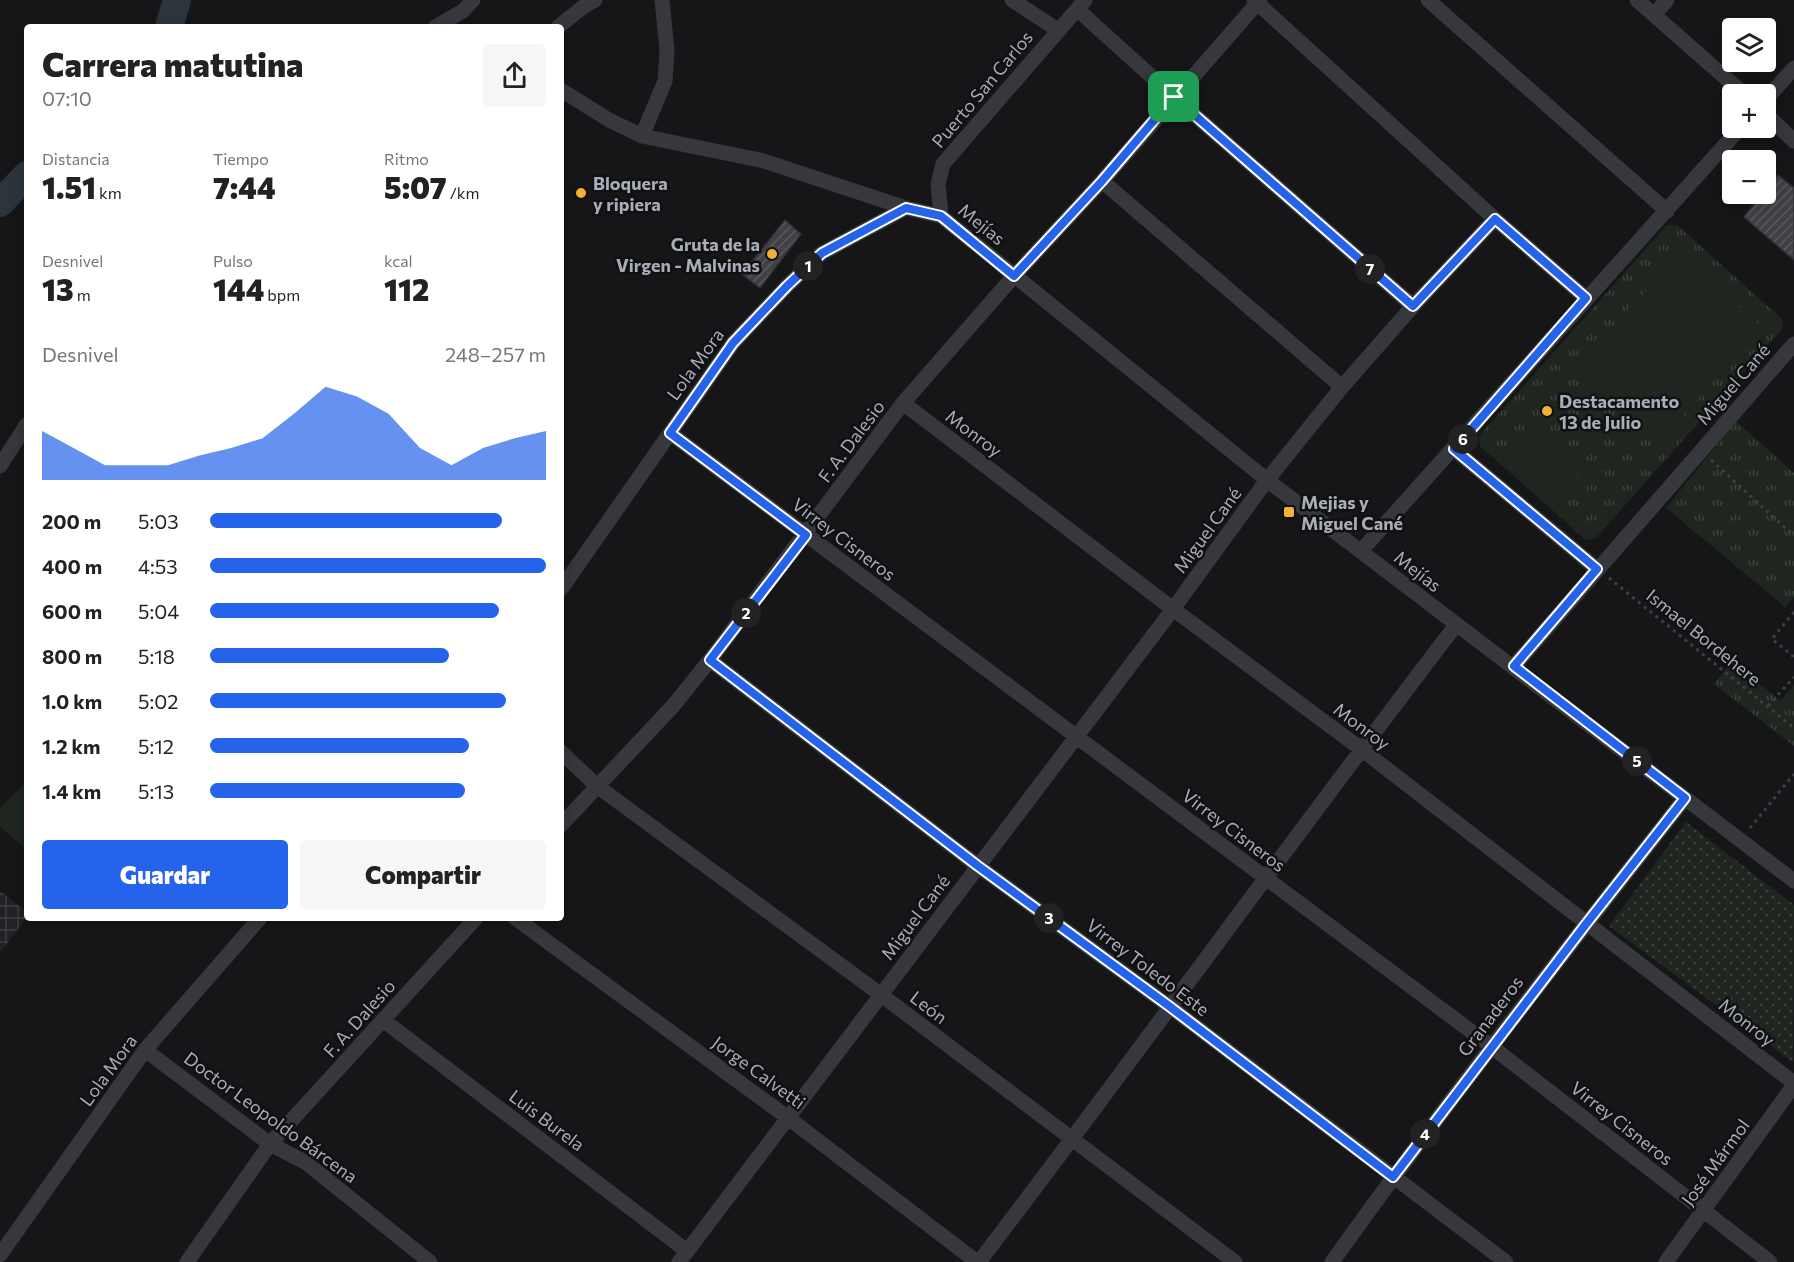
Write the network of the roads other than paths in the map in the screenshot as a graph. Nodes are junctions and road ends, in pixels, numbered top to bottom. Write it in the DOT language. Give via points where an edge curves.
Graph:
graph roads {
  1 [pos="473,0"];
  2 [pos="595,0"];
  3 [pos="662,0"];
  4 [pos="1012,0"];
  5 [pos="1428,0"];
  6 [pos="1636,0"];
  7 [pos="1667,0"];
  8 [pos="1257,1"];
  9 [pos="1081,4"];
  10 [pos="1653,15"];
  11 [pos="440,24"];
  12 [pos="562,24"];
  13 [pos="1058,30"];
  14 [pos="1794,68"];
  15 [pos="1732,84"];
  16 [pos="1776,88"];
  17 [pos="564,92"];
  18 [pos="1174,97"];
  19 [pos="1776,124"];
  20 [pos="642,136"];
  21 [pos="1731,138"];
  22 [pos="1794,141"];
  23 [pos="1102,181"];
  24 [pos="906,208"];
  25 [pos="1667,211"];
  26 [pos="941,216"];
  27 [pos="1495,219"];
  28 [pos="1014,276"];
  29 [pos="1586,298"];
  30 [pos="1413,306"];
  31 [pos="1794,344"];
  32 [pos="1342,387"];
  33 [pos="903,403"];
  34 [pos="24,429"];
  35 [pos="670,433"];
  36 [pos="1454,449"];
  37 [pos="0,466"];
  38 [pos="1267,480"];
  39 [pos="806,535"];
  40 [pos="1361,551"];
  41 [pos="1597,569"];
  42 [pos="564,585"];
  43 [pos="1173,609"];
  44 [pos="1456,625"];
  45 [pos="710,660"];
  46 [pos="1514,666"];
  47 [pos="1076,737"];
  48 [pos="1361,749"];
  49 [pos="564,755"];
  50 [pos="597,786"];
  51 [pos="1685,798"];
  52 [pos="564,822"];
  53 [pos="978,866"];
  54 [pos="1265,878"];
  55 [pos="1794,881"];
  56 [pos="257,921"];
  57 [pos="473,921"];
  58 [pos="519,921"];
  59 [pos="1586,924"];
  60 [pos="880,994"];
  61 [pos="1169,1006"];
  62 [pos="383,1020"];
  63 [pos="1491,1047"];
  64 [pos="145,1050"];
  65 [pos="1794,1084"];
  66 [pos="787,1117"];
  67 [pos="1072,1140"];
  68 [pos="270,1144"];
  69 [pos="1393,1177"];
  70 [pos="1704,1211"];
  71 [pos="0,1256"];
  72 [pos="683,1256"];
  73 [pos="187,1262"];
  74 [pos="430,1262"];
  75 [pos="978,1262"];
  76 [pos="1235,1262"];
  77 [pos="1332,1262"];
  78 [pos="1506,1262"];
  79 [pos="1666,1262"];
  80 [pos="1770,1262"];
  1 -- 11 [label="street"];
  2 -- 12 [label="street"];
  3 -- 20 [label="street" via="667,50 665,81"];
  4 -- 13 [label="street"];
  5 -- 25 [label="street"];
  6 -- 10 [label="street"];
  7 -- 10 [label="street"];
  8 -- 18 [label="street, F. A. Dalesio"];
  8 -- 27 [label="street"];
  9 -- 13 [label="street, Puerto San Carlos"];
  9 -- 18 [label="street"];
  10 -- 15 [label="street"];
  13 -- 26 [label="street, Puerto San Carlos" via="943,164 938,184"];
  14 -- 16 [label="street"];
  17 -- 20 [label="street, Mejías"];
  18 -- 23 [label="street, F. A. Dalesio"];
  18 -- 30 [label="street"];
  19 -- 22 [label="street"];
  20 -- 24 [label="street, Mejías" via="764,161"];
  21 -- 25 [label="street"];
  23 -- 28 [label="street, F. A. Dalesio"];
  23 -- 32 [label="street"];
  24 -- 26 [label="street, Mejías"];
  24 -- 35 [label="street, Lola Mora" via="822,253 794,279 733,343"];
  25 -- 29 [label="street"];
  26 -- 28 [label="street, Mejías"];
  27 -- 29 [label="street"];
  27 -- 30 [label="street, Miguel Cané"];
  28 -- 33 [label="street, F. A. Dalesio"];
  28 -- 38 [label="street, Mejías"];
  29 -- 36 [label="street"];
  30 -- 32 [label="street, Miguel Cané"];
  31 -- 41 [label="street, Miguel Cané"];
  32 -- 38 [label="street, Miguel Cané"];
  33 -- 39 [label="street, F. A. Dalesio"];
  33 -- 43 [label="street, Monroy"];
  34 -- 37 [label="street"];
  35 -- 39 [label="street, Virrey Cisneros"];
  35 -- 42 [label="street, Lola Mora"];
  36 -- 40 [label="street"];
  36 -- 41 [label="street"];
  38 -- 40 [label="street, Mejías"];
  38 -- 43 [label="street, Miguel Cané"];
  39 -- 45 [label="street, F. A. Dalesio"];
  39 -- 47 [label="street, Virrey Cisneros"];
  40 -- 44 [label="street, Mejías"];
  41 -- 46 [label="street, Miguel Cané"];
  43 -- 47 [label="street, Miguel Cané"];
  43 -- 48 [label="street, Monroy"];
  44 -- 46 [label="street, Mejías"];
  44 -- 48 [label="street"];
  45 -- 50 [label="street, F. A. Dalesio"];
  45 -- 53 [label="street, Virrey Toledo Este"];
  46 -- 51 [label="street, Mejías"];
  47 -- 53 [label="street, Miguel Cané"];
  47 -- 54 [label="street, Virrey Cisneros"];
  48 -- 54 [label="street"];
  48 -- 59 [label="street, Monroy"];
  49 -- 50 [label="street, León"];
  50 -- 52 [label="street, F. A. Dalesio"];
  50 -- 60 [label="street, León"];
  51 -- 55 [label="street, Mejías"];
  51 -- 59 [label="street, Granaderos"];
  53 -- 60 [label="street, Miguel Cané"];
  53 -- 61 [label="street, Virrey Toledo Este"];
  54 -- 61 [label="street"];
  54 -- 63 [label="street, Virrey Cisneros"];
  56 -- 64 [label="street, Lola Mora"];
  57 -- 62 [label="street, F. A. Dalesio"];
  58 -- 66 [label="street, Jorge Calvetti"];
  59 -- 63 [label="street, Granaderos"];
  59 -- 65 [label="street, Monroy"];
  60 -- 66 [label="street, Miguel Cané"];
  60 -- 67 [label="street, León"];
  61 -- 67 [label="street"];
  61 -- 69 [label="street, Virrey Toledo Este"];
  62 -- 68 [label="street, F. A. Dalesio"];
  62 -- 72 [label="street, Luis Burela"];
  63 -- 69 [label="street, Granaderos"];
  63 -- 70 [label="street, Virrey Cisneros"];
  64 -- 68 [label="street, Doctor Leopoldo Bárcena"];
  64 -- 71 [label="street, Lola Mora"];
  65 -- 70 [label="street, José Mármol"];
  66 -- 72 [label="street, Miguel Cané"];
  66 -- 75 [label="street, Jorge Calvetti"];
  67 -- 75 [label="street"];
  67 -- 76 [label="street, León"];
  68 -- 73 [label="street, F. A. Dalesio"];
  68 -- 74 [label="street, Doctor Leopoldo Bárcena" via="305,1162"];
  69 -- 77 [label="street, Granaderos"];
  69 -- 78 [label="street, Virrey Toledo Este"];
  70 -- 79 [label="street, José Mármol"];
  70 -- 80 [label="street, Virrey Cisneros"];
}
